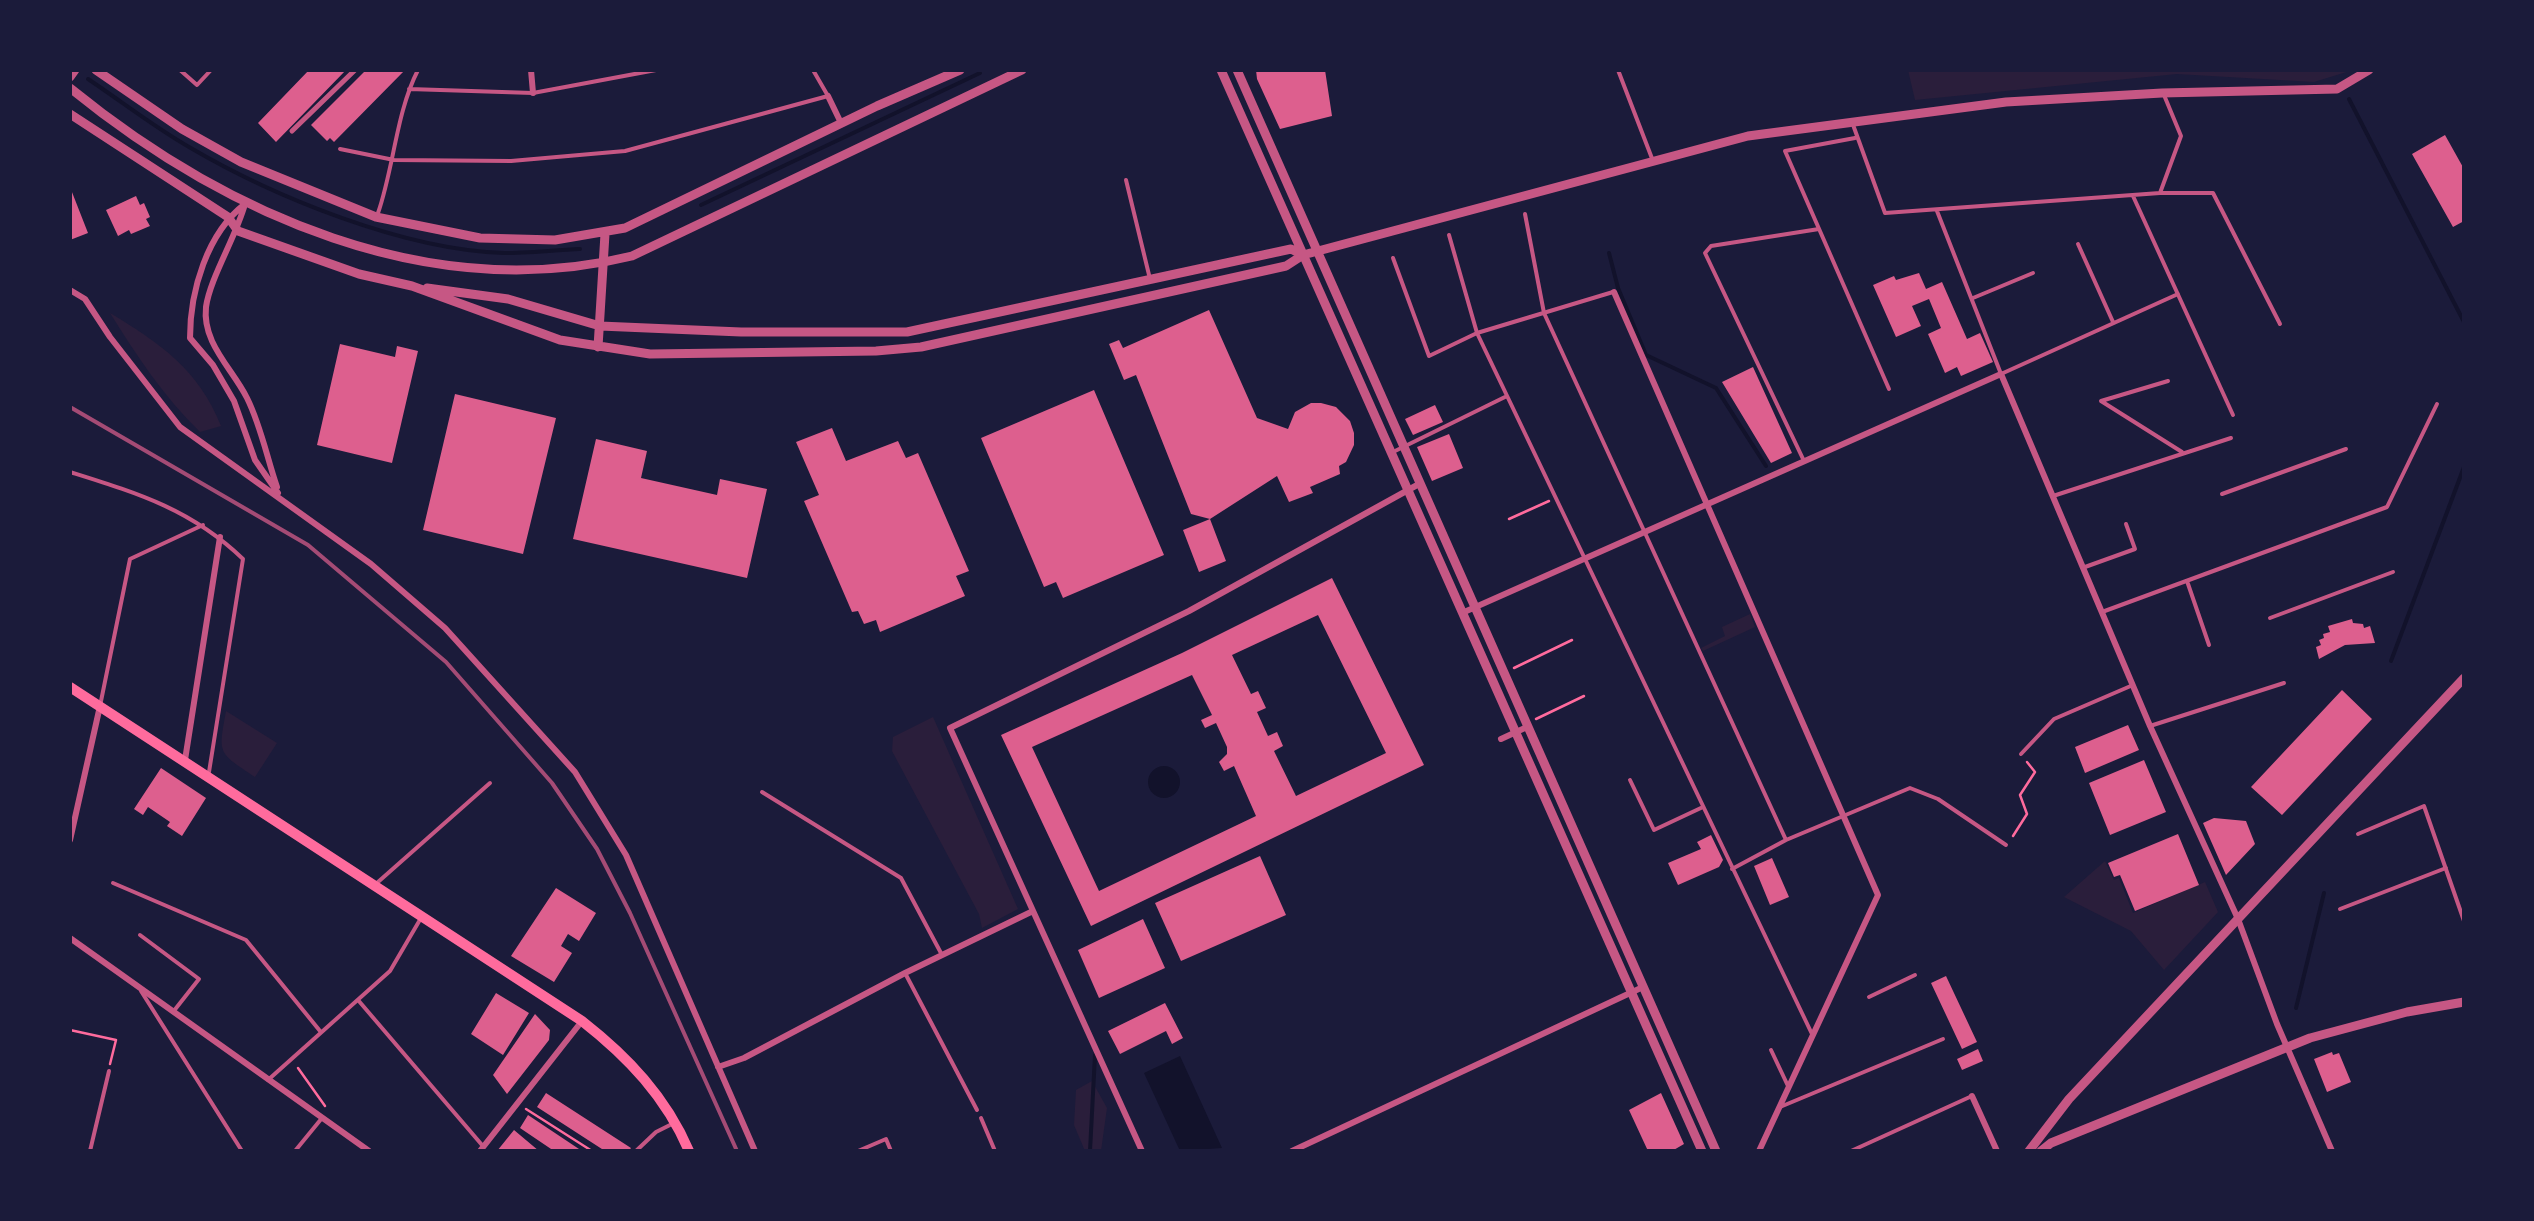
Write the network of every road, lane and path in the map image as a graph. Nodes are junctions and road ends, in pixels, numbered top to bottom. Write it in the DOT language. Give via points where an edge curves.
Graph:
graph roads {
  1 [pos="75,70"];
  2 [pos="96,70"];
  3 [pos="180,70"];
  4 [pos="211,70"];
  5 [pos="355,70"];
  6 [pos="418,70"];
  7 [pos="532,70"];
  8 [pos="656,70"];
  9 [pos="813,70"];
  10 [pos="960,70"];
  11 [pos="1022,70"];
  12 [pos="1221,70"];
  13 [pos="1237,70"];
  14 [pos="1618,70"];
  15 [pos="2369,70"];
  16 [pos="70,77"];
  17 [pos="70,88"];
  18 [pos="408,89"];
  19 [pos="533,93"];
  20 [pos="2162,93"];
  21 [pos="828,96"];
  22 [pos="70,114"];
  23 [pos="1852,122"];
  24 [pos="842,124"];
  25 [pos="292,131"];
  26 [pos="1858,138"];
  27 [pos="340,149"];
  28 [pos="394,160"];
  29 [pos="1653,161"];
  30 [pos="1126,180"];
  31 [pos="2160,194"];
  32 [pos="2133,196"];
  33 [pos="246,204"];
  34 [pos="1937,211"];
  35 [pos="1525,214"];
  36 [pos="228,217"];
  37 [pos="376,218"];
  38 [pos="1819,228"];
  39 [pos="238,231"];
  40 [pos="605,234"];
  41 [pos="1448,235"];
  42 [pos="2078,244"];
  43 [pos="1315,252"];
  44 [pos="1304,255"];
  45 [pos="1392,258"];
  46 [pos="602,264"];
  47 [pos="2033,273"];
  48 [pos="1150,279"];
  49 [pos="412,286"];
  50 [pos="70,290"];
  51 [pos="1614,292"];
  52 [pos="2178,294"];
  53 [pos="1971,299"];
  54 [pos="1544,313"];
  55 [pos="2114,324"];
  56 [pos="2280,324"];
  57 [pos="600,326"];
  58 [pos="1477,333"];
  59 [pos="598,346"];
  60 [pos="2001,374"];
  61 [pos="2168,382"];
  62 [pos="1888,389"];
  63 [pos="1507,396"];
  64 [pos="2437,404"];
  65 [pos="2234,415"];
  66 [pos="2232,438"];
  67 [pos="1402,448"];
  68 [pos="2346,449"];
  69 [pos="1391,453"];
  70 [pos="2182,453"];
  71 [pos="1804,462"];
  72 [pos="70,472"];
  73 [pos="1419,484"];
  74 [pos="1407,490"];
  75 [pos="2222,494"];
  76 [pos="2053,496"];
  77 [pos="281,498"];
  78 [pos="1556,498"];
  79 [pos="1707,505"];
  80 [pos="1509,519"];
  81 [pos="2126,524"];
  82 [pos="203,525"];
  83 [pos="1647,531"];
  84 [pos="220,537"];
  85 [pos="1584,559"];
  86 [pos="2084,568"];
  87 [pos="2393,572"];
  88 [pos="2187,581"];
  89 [pos="1474,608"];
  90 [pos="2102,612"];
  91 [pos="1462,614"];
  92 [pos="2270,618"];
  93 [pos="1572,640"];
  94 [pos="2209,645"];
  95 [pos="1503,674"];
  96 [pos="2464,678"];
  97 [pos="2284,682"];
  98 [pos="2134,685"];
  99 [pos="70,687"];
  100 [pos="1584,696"];
  101 [pos="100,706"];
  102 [pos="1526,726"];
  103 [pos="2150,726"];
  104 [pos="1515,733"];
  105 [pos="1502,739"];
  106 [pos="2021,754"];
  107 [pos="184,760"];
  108 [pos="208,777"];
  109 [pos="1630,780"];
  110 [pos="490,783"];
  111 [pos="762,792"];
  112 [pos="1703,807"];
  113 [pos="1843,814"];
  114 [pos="2358,834"];
  115 [pos="70,840"];
  116 [pos="1786,840"];
  117 [pos="2006,845"];
  118 [pos="2446,868"];
  119 [pos="1732,869"];
  120 [pos="114,883"];
  121 [pos="374,886"];
  122 [pos="2340,909"];
  123 [pos="1033,910"];
  124 [pos="422,916"];
  125 [pos="2238,918"];
  126 [pos="2464,921"];
  127 [pos="140,935"];
  128 [pos="70,938"];
  129 [pos="942,955"];
  130 [pos="905,973"];
  131 [pos="1915,975"];
  132 [pos="139,987"];
  133 [pos="1643,987"];
  134 [pos="1631,993"];
  135 [pos="1869,997"];
  136 [pos="358,1000"];
  137 [pos="2464,1002"];
  138 [pos="173,1012"];
  139 [pos="582,1021"];
  140 [pos="70,1030"];
  141 [pos="320,1032"];
  142 [pos="1812,1034"];
  143 [pos="1942,1039"];
  144 [pos="2287,1047"];
  145 [pos="1771,1050"];
  146 [pos="291,1059"];
  147 [pos="718,1067"];
  148 [pos="109,1071"];
  149 [pos="268,1080"];
  150 [pos="1788,1086"];
  151 [pos="1972,1096"];
  152 [pos="517,1104"];
  153 [pos="1780,1106"];
  154 [pos="977,1110"];
  155 [pos="322,1118"];
  156 [pos="980,1118"];
  157 [pos="675,1122"];
  158 [pos="482,1149"];
  159 [pos="90,1151"];
  160 [pos="242,1151"];
  161 [pos="294,1151"];
  162 [pos="369,1151"];
  163 [pos="592,1151"];
  164 [pos="636,1151"];
  165 [pos="689,1151"];
  166 [pos="755,1151"];
  167 [pos="858,1151"];
  168 [pos="891,1151"];
  169 [pos="995,1151"];
  170 [pos="1142,1151"];
  171 [pos="1292,1151"];
  172 [pos="1702,1151"];
  173 [pos="1716,1151"];
  174 [pos="1759,1151"];
  175 [pos="1851,1151"];
  176 [pos="1996,1151"];
  177 [pos="2029,1151"];
  178 [pos="2041,1151"];
  179 [pos="2332,1151"];
  1 -- 16 [label="street"];
  2 -- 37 [label="street" via="242,162"];
  3 -- 4 [label="lane" via="197,84"];
  5 -- 25 [label="street"];
  6 -- 18 [label="lane"];
  7 -- 19 [label="street"];
  8 -- 19 [label="lane"];
  9 -- 21 [label="lane"];
  10 -- 24 [label="street"];
  11 -- 46 [label="street" via="649,249"];
  12 -- 44 [label="street"];
  13 -- 43 [label="street"];
  14 -- 29 [label="lane"];
  15 -- 20 [label="street" via="2337,89"];
  17 -- 33 [label="street"];
  18 -- 19 [label="lane"];
  18 -- 28 [label="lane"];
  20 -- 23 [label="street" via="2006,102"];
  20 -- 31 [label="lane" via="2181,136"];
  21 -- 24 [label="street"];
  21 -- 28 [label="lane" via="625,151 511,161"];
  22 -- 36 [label="street"];
  23 -- 26 [label="lane"];
  23 -- 29 [label="street" via="1748,136"];
  24 -- 40 [label="street"];
  26 -- 34 [label="lane" via="1885,213"];
  26 -- 38 [label="lane" via="1785,151"];
  27 -- 28 [label="lane"];
  28 -- 37 [label="lane"];
  29 -- 43 [label="street"];
  30 -- 48 [label="lane"];
  31 -- 32 [label="lane"];
  31 -- 56 [label="lane" via="2213,194"];
  32 -- 34 [label="lane"];
  32 -- 52 [label="lane"];
  33 -- 36 [label="street"];
  33 -- 39 [label="street"];
  33 -- 46 [label="street" via="359,248 442,264"];
  34 -- 53 [label="lane"];
  35 -- 54 [label="lane"];
  36 -- 39 [label="street"];
  36 -- 77 [label="street" via="196,285 190,338 234,401 255,460"];
  37 -- 40 [label="street" via="480,238"];
  38 -- 62 [label="lane"];
  38 -- 71 [label="lane" via="1704,252"];
  39 -- 49 [label="street"];
  39 -- 77 [label="street" via="210,288 207,328 246,397"];
  40 -- 46 [label="street"];
  41 -- 58 [label="lane"];
  42 -- 55 [label="lane"];
  43 -- 44 [label="street"];
  43 -- 67 [label="street"];
  44 -- 48 [label="street" via="1291,249"];
  44 -- 59 [label="street" via="1286,266 921,347 650,354"];
  44 -- 69 [label="street"];
  45 -- 58 [label="lane" via="1429,356"];
  46 -- 57 [label="street"];
  47 -- 53 [label="lane"];
  48 -- 57 [label="street" via="908,332"];
  49 -- 57 [label="street" via="508,299"];
  49 -- 59 [label="street" via="514,326"];
  50 -- 77 [label="street" via="85,299 180,427"];
  51 -- 54 [label="lane"];
  51 -- 79 [label="street"];
  52 -- 55 [label="lane"];
  52 -- 65 [label="lane"];
  53 -- 60 [label="lane"];
  54 -- 58 [label="lane"];
  54 -- 83 [label="lane"];
  55 -- 60 [label="lane"];
  57 -- 59 [label="street"];
  58 -- 63 [label="lane"];
  60 -- 71 [label="street"];
  60 -- 76 [label="street"];
  61 -- 70 [label="lane" via="2101,401"];
  63 -- 67 [label="lane"];
  63 -- 78 [label="lane"];
  64 -- 88 [label="lane" via="2387,507"];
  66 -- 70 [label="lane"];
  67 -- 69 [label="lane"];
  67 -- 73 [label="street"];
  68 -- 75 [label="lane"];
  69 -- 74 [label="street"];
  70 -- 76 [label="lane"];
  71 -- 79 [label="street"];
  72 -- 82 [label="lane" via="170,505"];
  73 -- 74 [label="street"];
  73 -- 89 [label="street"];
  74 -- 91 [label="street"];
  74 -- 123 [label="street" via="1189,611 950,728"];
  76 -- 86 [label="street"];
  77 -- 147 [label="street" via="445,628 574,772 626,854"];
  78 -- 80 [label="path"];
  78 -- 85 [label="lane"];
  79 -- 83 [label="street"];
  79 -- 113 [label="street"];
  81 -- 86 [label="lane" via="2135,548"];
  82 -- 84 [label="lane"];
  82 -- 101 [label="lane" via="130,559"];
  83 -- 85 [label="street"];
  83 -- 116 [label="lane"];
  84 -- 107 [label="street"];
  84 -- 108 [label="lane" via="243,559"];
  85 -- 89 [label="street"];
  85 -- 112 [label="lane"];
  86 -- 90 [label="street"];
  87 -- 92 [label="lane"];
  88 -- 90 [label="lane"];
  88 -- 94 [label="lane"];
  89 -- 91 [label="street"];
  89 -- 95 [label="street"];
  90 -- 98 [label="street"];
  91 -- 104 [label="street"];
  93 -- 95 [label="path"];
  95 -- 102 [label="street"];
  96 -- 125 [label="street"];
  97 -- 103 [label="lane"];
  98 -- 103 [label="street"];
  98 -- 106 [label="lane" via="2054,719"];
  99 -- 101 [label="main road"];
  100 -- 102 [label="path"];
  101 -- 107 [label="main road"];
  101 -- 115 [label="street"];
  102 -- 104 [label="street"];
  102 -- 133 [label="street"];
  103 -- 125 [label="street"];
  104 -- 105 [label="street"];
  104 -- 134 [label="street"];
  106 -- 117 [label="path" via="2035,772 2020,795 2027,814"];
  107 -- 108 [label="main road"];
  108 -- 121 [label="main road"];
  109 -- 112 [label="lane" via="1654,830"];
  110 -- 121 [label="lane"];
  111 -- 129 [label="lane" via="901,878"];
  112 -- 119 [label="lane"];
  113 -- 116 [label="lane"];
  113 -- 117 [label="lane" via="1910,788"];
  113 -- 142 [label="street" via="1878,896"];
  114 -- 118 [label="lane" via="2424,806"];
  116 -- 119 [label="lane"];
  118 -- 122 [label="lane"];
  118 -- 126 [label="lane"];
  119 -- 142 [label="lane"];
  120 -- 141 [label="lane" via="246,940"];
  121 -- 124 [label="main road"];
  123 -- 129 [label="street"];
  123 -- 170 [label="street"];
  124 -- 136 [label="lane" via="390,972"];
  124 -- 139 [label="main road"];
  125 -- 144 [label="street"];
  125 -- 177 [label="street"];
  127 -- 138 [label="lane" via="199,980"];
  128 -- 132 [label="street"];
  129 -- 130 [label="street"];
  130 -- 147 [label="street"];
  130 -- 154 [label="lane"];
  131 -- 135 [label="lane"];
  132 -- 138 [label="street"];
  132 -- 160 [label="lane"];
  133 -- 134 [label="street"];
  133 -- 173 [label="street"];
  134 -- 171 [label="street"];
  134 -- 172 [label="street"];
  136 -- 141 [label="lane"];
  136 -- 158 [label="lane"];
  137 -- 144 [label="street"];
  138 -- 149 [label="street"];
  139 -- 152 [label="street"];
  139 -- 157 [label="main road" via="634,1067"];
  140 -- 148 [label="path" via="116,1040"];
  141 -- 146 [label="lane"];
  142 -- 150 [label="street"];
  143 -- 153 [label="lane"];
  144 -- 178 [label="street"];
  144 -- 179 [label="street"];
  145 -- 150 [label="lane"];
  146 -- 149 [label="lane"];
  146 -- 155 [label="path" via="320,1097"];
  147 -- 166 [label="street"];
  148 -- 159 [label="lane"];
  149 -- 155 [label="street"];
  150 -- 153 [label="street"];
  151 -- 175 [label="lane"];
  151 -- 176 [label="street"];
  152 -- 158 [label="street"];
  152 -- 163 [label="path"];
  153 -- 174 [label="street"];
  155 -- 161 [label="lane"];
  155 -- 162 [label="street"];
  156 -- 169 [label="lane"];
  157 -- 164 [label="lane"];
  157 -- 165 [label="main road"];
  167 -- 168 [label="lane" via="886,1139"];
}
